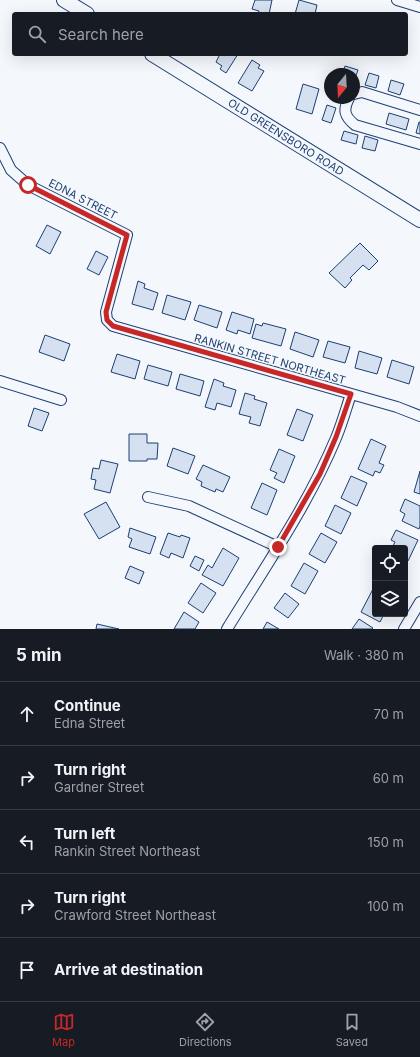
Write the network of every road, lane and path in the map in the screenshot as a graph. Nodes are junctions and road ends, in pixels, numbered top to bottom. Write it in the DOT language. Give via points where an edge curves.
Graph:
graph roads {
  1 [pos="64,0"];
  2 [pos="397,0"];
  3 [pos="420,7"];
  4 [pos="84,12"];
  5 [pos="155,56"];
  6 [pos="360,92"];
  7 [pos="346,104"];
  8 [pos="420,110"];
  9 [pos="420,144"];
  10 [pos="0,148"];
  11 [pos="420,220"];
  12 [pos="113,326"];
  13 [pos="0,381"];
  14 [pos="351,394"];
  15 [pos="61,400"];
  16 [pos="420,416"];
  17 [pos="148,497"];
  18 [pos="278,547"];
  19 [pos="420,602"];
  20 [pos="227,629"];
  21 [pos="404,629"];
  1 -- 4 [label="street"];
  2 -- 3 [label="street"];
  5 -- 11 [label="street, OLD GREENSBORO ROAD"];
  6 -- 8 [label="street"];
  7 -- 9 [label="street" via="348,119 355,125"];
  10 -- 12 [label="street, EDNA STREET" via="12,170 28,185 127,235 106,312 107,320"];
  12 -- 14 [label="street, RANKIN STREET NORTHEAST"];
  13 -- 15 [label="street"];
  14 -- 16 [label="street, RANKIN STREET NORTHEAST"];
  14 -- 18 [label="street" via="320,474"];
  17 -- 18 [label="street" via="189,506"];
  18 -- 20 [label="street"];
  19 -- 21 [label="street"];
}
